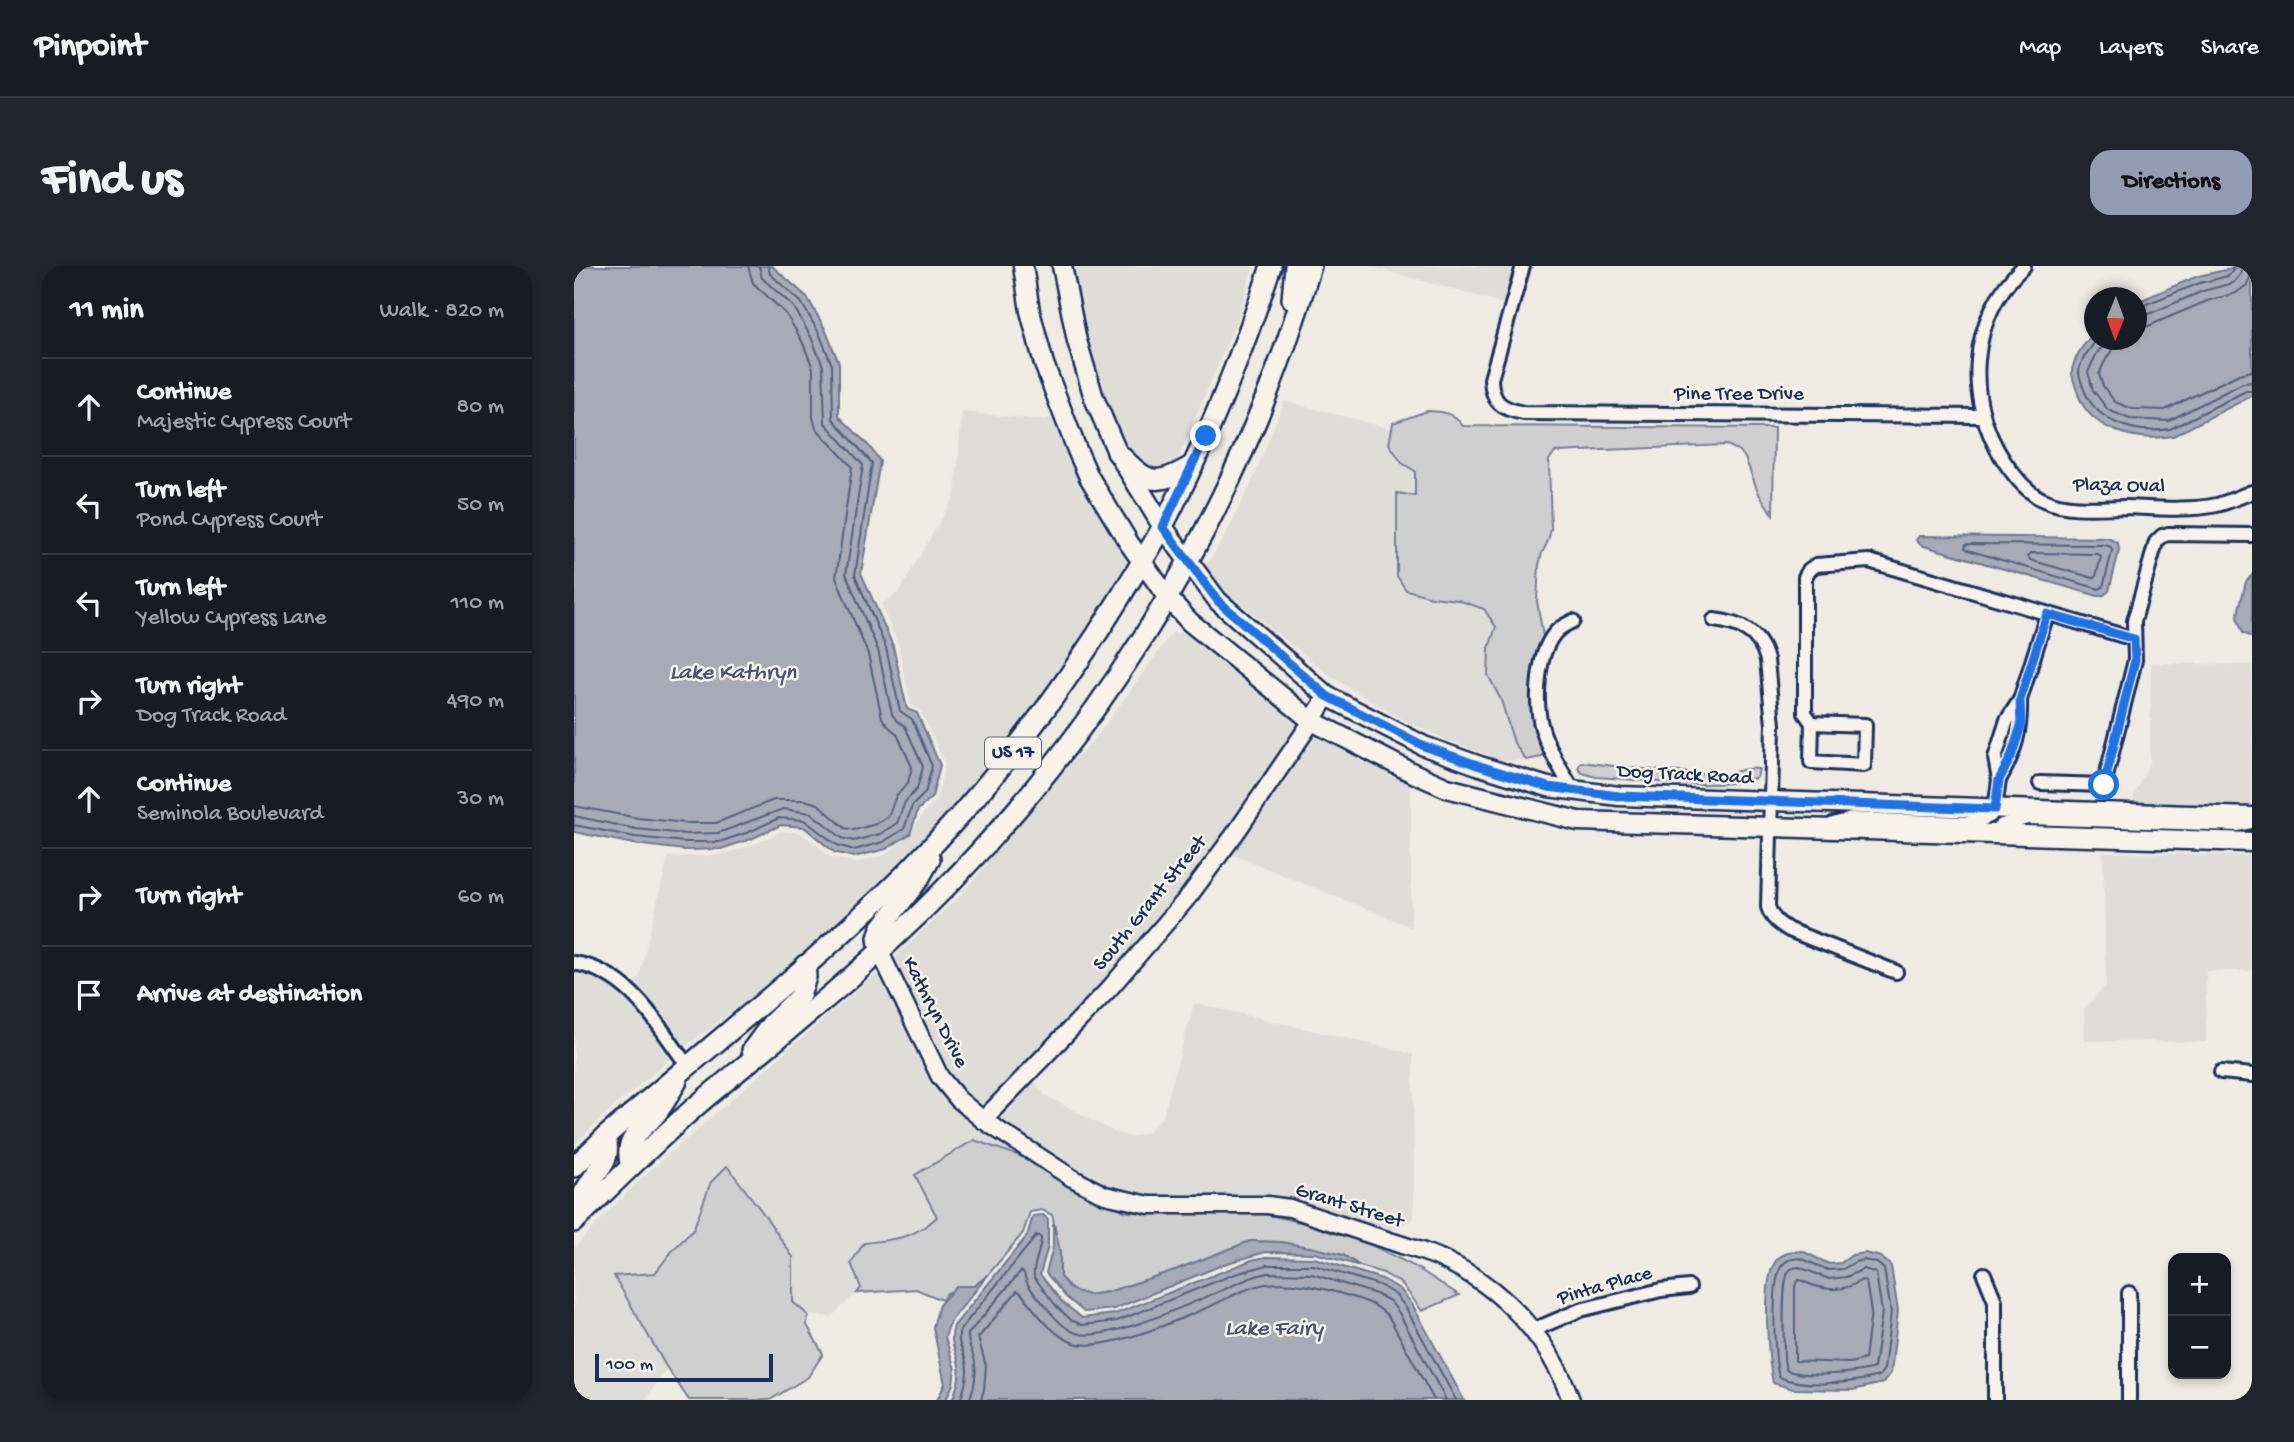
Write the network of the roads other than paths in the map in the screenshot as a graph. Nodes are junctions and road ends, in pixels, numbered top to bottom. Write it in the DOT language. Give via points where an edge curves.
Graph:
graph roads {
  1 [pos="1023,266"];
  2 [pos="1062,266"];
  3 [pos="1271,266"];
  4 [pos="1295,266"];
  5 [pos="1311,266"];
  6 [pos="1522,266"];
  7 [pos="2024,266"];
  8 [pos="1289,335"];
  9 [pos="1982,416"];
  10 [pos="1117,452"];
  11 [pos="1193,465"];
  12 [pos="2252,492"];
  13 [pos="1163,527"];
  14 [pos="2252,535"];
  15 [pos="1141,563"];
  16 [pos="1189,564"];
  17 [pos="1168,598"];
  18 [pos="2047,614"];
  19 [pos="1714,620"];
  20 [pos="1573,621"];
  21 [pos="2134,639"];
  22 [pos="1327,696"];
  23 [pos="2020,700"];
  24 [pos="1312,721"];
  25 [pos="1812,723"];
  26 [pos="2002,733"];
  27 [pos="2017,738"];
  28 [pos="1999,780"];
  29 [pos="2040,783"];
  30 [pos="1573,790"];
  31 [pos="1771,803"];
  32 [pos="1995,809"];
  33 [pos="2252,820"];
  34 [pos="950,825"];
  35 [pos="1771,826"];
  36 [pos="1816,827"];
  37 [pos="1994,833"];
  38 [pos="2252,842"];
  39 [pos="880,952"];
  40 [pos="574,964"];
  41 [pos="805,965"];
  42 [pos="1896,972"];
  43 [pos="687,1065"];
  44 [pos="2221,1072"];
  45 [pos="2252,1075"];
  46 [pos="730,1078"];
  47 [pos="984,1120"];
  48 [pos="606,1136"];
  49 [pos="631,1166"];
  50 [pos="574,1167"];
  51 [pos="574,1210"];
  52 [pos="574,1222"];
  53 [pos="1984,1274"];
  54 [pos="1689,1287"];
  55 [pos="2129,1293"];
  56 [pos="1533,1330"];
  57 [pos="1571,1400"];
  58 [pos="1995,1400"];
  59 [pos="2129,1400"];
  1 -- 15 [label="main road" via="1044,364 1073,441 1089,477"];
  2 -- 10 [label="main road, Dog Track Road" via="1077,341"];
  3 -- 11 [label="main road, US 17" via="1231,378"];
  4 -- 8 [label="main road"];
  5 -- 8 [label="main road, US 17"];
  6 -- 9 [label="street, Pine Tree Drive" via="1491,379 1498,402 1508,410"];
  7 -- 9 [label="street, Plaza Oval" via="1995,303 1981,339 1978,385"];
  8 -- 16 [label="main road, US 17" via="1237,463"];
  9 -- 12 [label="street, Plaza Oval" via="2011,471 2046,501 2067,506 2192,508 2218,505"];
  10 -- 11 [label="main road" via="1142,477 1157,480 1174,477"];
  10 -- 13 [label="main road, Dog Track Road"];
  11 -- 13 [label="main road, US 17"];
  13 -- 15 [label="main road, US 17"];
  13 -- 16 [label="main road, Dog Track Road"];
  14 -- 21 [label="street" via="2162,536 2156,542 2134,621"];
  15 -- 17 [label="main road"];
  15 -- 34 [label="main road, US 17" via="1047,708"];
  16 -- 17 [label="main road, US 17"];
  16 -- 22 [label="main road, Dog Track Road" via="1218,601"];
  17 -- 24 [label="main road" via="1190,622"];
  17 -- 39 [label="main road, US 17" via="1048,771 970,862"];
  18 -- 21 [label="street"];
  18 -- 23 [label="street"];
  18 -- 25 [label="street" via="1869,561 1816,565 1805,577 1805,713"];
  19 -- 31 [label="street" via="1752,632 1765,649 1773,725"];
  20 -- 30 [label="street" via="1553,636 1545,653 1538,716 1549,748"];
  21 -- 29 [label="street" via="2135,660 2104,785"];
  22 -- 24 [label="street, South Grant Street"];
  22 -- 30 [label="main road, Dog Track Road" via="1424,746 1548,787"];
  23 -- 26 [label="street"];
  23 -- 27 [label="street"];
  24 -- 35 [label="main road" via="1447,788 1578,821"];
  24 -- 47 [label="street, South Grant Street" via="1189,896 1109,989"];
  25 -- 25 [label="street" via="1811,762 1864,765 1865,725"];
  26 -- 27 [label="street"];
  26 -- 28 [label="street" via="1995,758"];
  27 -- 28 [label="street"];
  28 -- 32 [label="street"];
  30 -- 31 [label="main road, Dog Track Road"];
  31 -- 32 [label="main road, Dog Track Road"];
  31 -- 35 [label="street"];
  32 -- 33 [label="main road, Dog Track Road"];
  32 -- 36 [label="street" via="1974,822 1851,820"];
  33 -- 37 [label="street" via="2238,825 2027,818 2002,825"];
  34 -- 39 [label="main road" via="919,879 881,928"];
  34 -- 41 [label="main road, US 17" via="910,869"];
  35 -- 36 [label="main road"];
  35 -- 42 [label="street" via="1768,907 1774,920"];
  36 -- 37 [label="main road"];
  37 -- 38 [label="main road"];
  39 -- 46 [label="main road, US 17"];
  39 -- 47 [label="street, Kathryn Drive" via="940,1077"];
  40 -- 43 [label="street" via="625,985"];
  41 -- 43 [label="main road, US 17"];
  41 -- 46 [label="main road" via="800,996 771,1024"];
  43 -- 48 [label="main road, US 17"];
  43 -- 49 [label="main road" via="658,1112 630,1143 627,1156"];
  44 -- 45 [label="street"];
  46 -- 49 [label="main road, US 17"];
  47 -- 56 [label="street, Grant Street" via="1105,1195 1149,1205 1290,1208 1440,1258 1506,1301"];
  48 -- 50 [label="main road, US 17"];
  48 -- 51 [label="main road" via="609,1150 604,1165"];
  49 -- 52 [label="main road, US 17"];
  53 -- 58 [label="street" via="1994,1301"];
  54 -- 56 [label="street, Pinta Place" via="1580,1310"];
  55 -- 59 [label="street"];
  56 -- 57 [label="street, Grant Street" via="1562,1376"];
}
